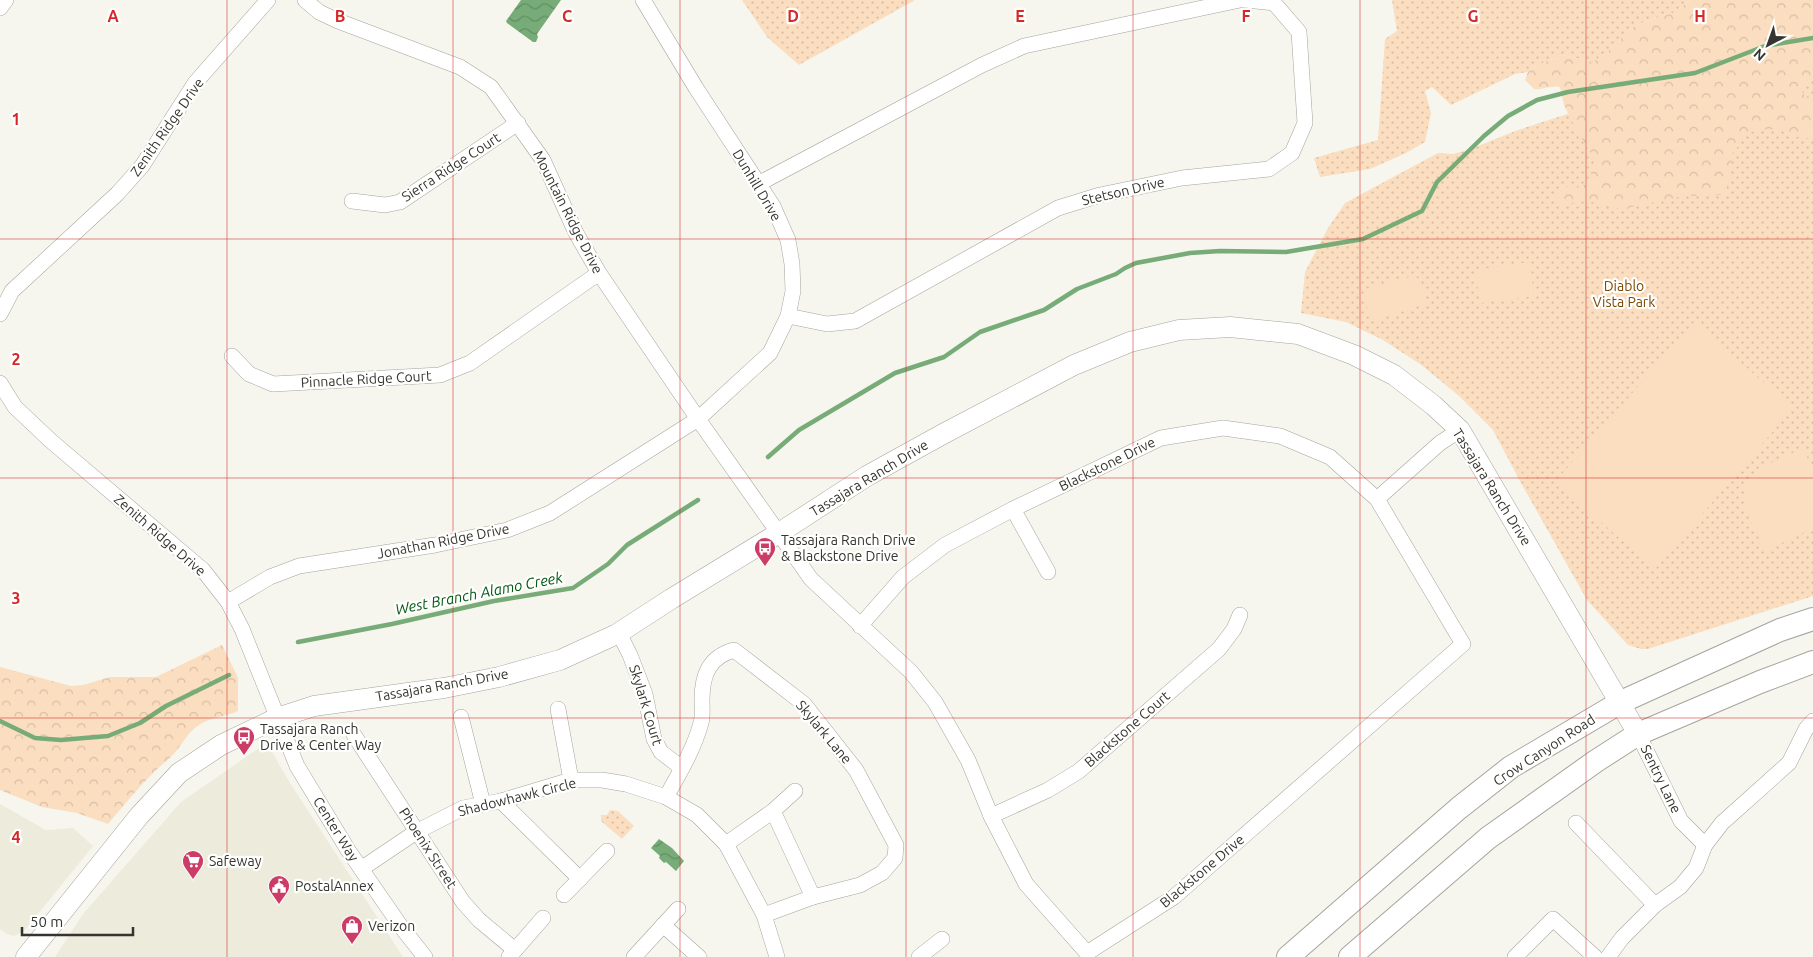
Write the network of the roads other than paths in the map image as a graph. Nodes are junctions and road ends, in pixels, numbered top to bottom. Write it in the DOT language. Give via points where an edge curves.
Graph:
graph roads {
  1 [pos="6,0"];
  2 [pos="268,0"];
  3 [pos="305,0"];
  4 [pos="643,0"];
  5 [pos="1240,0"];
  6 [pos="1246,0"];
  7 [pos="0,8"];
  8 [pos="518,123"];
  9 [pos="758,184"];
  10 [pos="352,201"];
  11 [pos="599,273"];
  12 [pos="0,314"];
  13 [pos="788,316"];
  14 [pos="232,356"];
  15 [pos="0,383"];
  16 [pos="698,419"];
  17 [pos="1460,430"];
  18 [pos="1377,499"];
  19 [pos="1013,510"];
  20 [pos="779,533"];
  21 [pos="1048,572"];
  22 [pos="228,602"];
  23 [pos="1240,615"];
  24 [pos="1813,619"];
  25 [pos="860,626"];
  26 [pos="619,633"];
  27 [pos="1813,662"];
  28 [pos="1621,702"];
  29 [pos="558,709"];
  30 [pos="461,717"];
  31 [pos="277,718"];
  32 [pos="1813,721"];
  33 [pos="1638,734"];
  34 [pos="354,735"];
  35 [pos="682,768"];
  36 [pos="571,780"];
  37 [pos="795,791"];
  38 [pos="666,797"];
  39 [pos="501,801"];
  40 [pos="483,804"];
  41 [pos="772,811"];
  42 [pos="991,816"];
  43 [pos="1576,823"];
  44 [pos="416,832"];
  45 [pos="726,844"];
  46 [pos="1705,845"];
  47 [pos="608,851"];
  48 [pos="361,869"];
  49 [pos="580,878"];
  50 [pos="564,895"];
  51 [pos="813,897"];
  52 [pos="1655,905"];
  53 [pos="678,909"];
  54 [pos="764,915"];
  55 [pos="543,918"];
  56 [pos="663,925"];
  57 [pos="942,939"];
  58 [pos="512,953"];
  59 [pos="26,957"];
  60 [pos="425,957"];
  61 [pos="634,957"];
  62 [pos="699,957"];
  63 [pos="777,957"];
  64 [pos="919,957"];
  65 [pos="1288,957"];
  66 [pos="1350,957"];
  67 [pos="1515,957"];
  68 [pos="1595,957"];
  69 [pos="1608,957"];
  1 -- 7 [label="street"];
  2 -- 12 [label="street, Zenith Ridge Drive" via="195,83 142,166 117,194 12,291"];
  3 -- 8 [label="street, Mountain Ridge Drive" via="319,12 338,21 460,67 491,87"];
  4 -- 9 [label="street, Dunhill Drive"];
  5 -- 9 [label="street" via="1024,46"];
  6 -- 13 [label="street, Stetson Drive" via="1274,3 1299,32 1305,123 1292,154 1269,169 1182,178 1100,195 1058,208 855,321 827,324"];
  8 -- 10 [label="street, Sierra Ridge Court" via="400,202 385,206"];
  8 -- 11 [label="street, Mountain Ridge Drive" via="543,160 576,233"];
  9 -- 13 [label="street, Dunhill Drive" via="773,206 788,240 793,291"];
  11 -- 14 [label="street, Pinnacle Ridge Court" via="470,363 440,375 273,384 248,374"];
  11 -- 16 [label="street, Mountain Ridge Drive"];
  13 -- 16 [label="street, Dunhill Drive" via="770,353"];
  15 -- 22 [label="street, Zenith Ridge Drive" via="22,414 204,570"];
  16 -- 20 [label="street, Mountain Ridge Drive"];
  16 -- 22 [label="street, Jonathan Ridge Drive" via="550,513 507,530 435,545 299,566 270,577"];
  17 -- 18 [label="street" via="1440,443"];
  17 -- 20 [label="street, Tassajara Ranch Drive" via="1394,375 1354,355 1298,334 1230,327 1179,330 1130,342 1066,370 866,476"];
  17 -- 28 [label="street, Tassajara Ranch Drive"];
  18 -- 19 [label="street, Blackstone Drive" via="1330,457 1280,436 1223,428 1161,438"];
  18 -- 42 [label="street, Blackstone Drive" via="1463,644 1174,897 1087,953 1026,884"];
  19 -- 21 [label="street"];
  19 -- 25 [label="street, Blackstone Drive" via="945,545 903,577"];
  20 -- 25 [label="street, Blackstone Drive" via="811,579"];
  20 -- 26 [label="street, Tassajara Ranch Drive"];
  22 -- 31 [label="street, Zenith Ridge Drive"];
  23 -- 42 [label="street, Blackstone Court" via="1219,649 1079,771 1048,790"];
  24 -- 28 [label="main road, Crow Canyon Road" via="1780,630"];
  25 -- 42 [label="street, Blackstone Drive" via="911,672 935,702 968,760"];
  26 -- 31 [label="street, Tassajara Ranch Drive" via="560,660 499,677 314,706"];
  26 -- 35 [label="street, Skylark Court" via="645,694 654,739 660,752"];
  27 -- 33 [label="main road"];
  28 -- 33 [label="street, Tassajara Ranch Drive"];
  28 -- 65 [label="main road, Crow Canyon Road" via="1511,768 1459,808"];
  29 -- 36 [label="street"];
  30 -- 40 [label="street"];
  31 -- 48 [label="street, Center Way" via="297,766"];
  31 -- 59 [label="street, Tassajara Ranch Drive" via="221,745 179,773 139,816"];
  32 -- 46 [label="street" via="1789,763 1722,824"];
  33 -- 46 [label="street, Sentry Lane" via="1681,821"];
  33 -- 66 [label="main road" via="1488,838"];
  34 -- 44 [label="street, Phoenix Street"];
  35 -- 38 [label="street, Skylark Lane"];
  35 -- 51 [label="street, Skylark Lane" via="702,722 702,692 708,667 722,653 734,650 804,704 856,770 896,845 895,858 882,873 860,884"];
  36 -- 38 [label="street, Shadowhawk Circle" via="626,784"];
  36 -- 39 [label="street, Shadowhawk Circle"];
  37 -- 41 [label="street"];
  38 -- 45 [label="street, Shadowhawk Circle" via="701,818"];
  39 -- 40 [label="street, Shadowhawk Circle"];
  39 -- 49 [label="street"];
  40 -- 44 [label="street, Shadowhawk Circle" via="463,808"];
  41 -- 45 [label="street"];
  41 -- 51 [label="street"];
  43 -- 52 [label="street"];
  44 -- 48 [label="street, Shadowhawk Circle"];
  44 -- 58 [label="street, Phoenix Street" via="463,902"];
  45 -- 54 [label="street, Shadowhawk Circle"];
  46 -- 52 [label="street" via="1696,868 1680,887"];
  47 -- 49 [label="street"];
  48 -- 60 [label="street, Center Way"];
  49 -- 50 [label="street"];
  51 -- 54 [label="street, Skylark Lane"];
  52 -- 69 [label="street"];
  53 -- 56 [label="street"];
  54 -- 63 [label="street, Shadowhawk Circle"];
  55 -- 58 [label="street"];
  56 -- 61 [label="street"];
  56 -- 62 [label="street"];
  57 -- 64 [label="street"];
  67 -- 68 [label="street" via="1553,919"];
}
